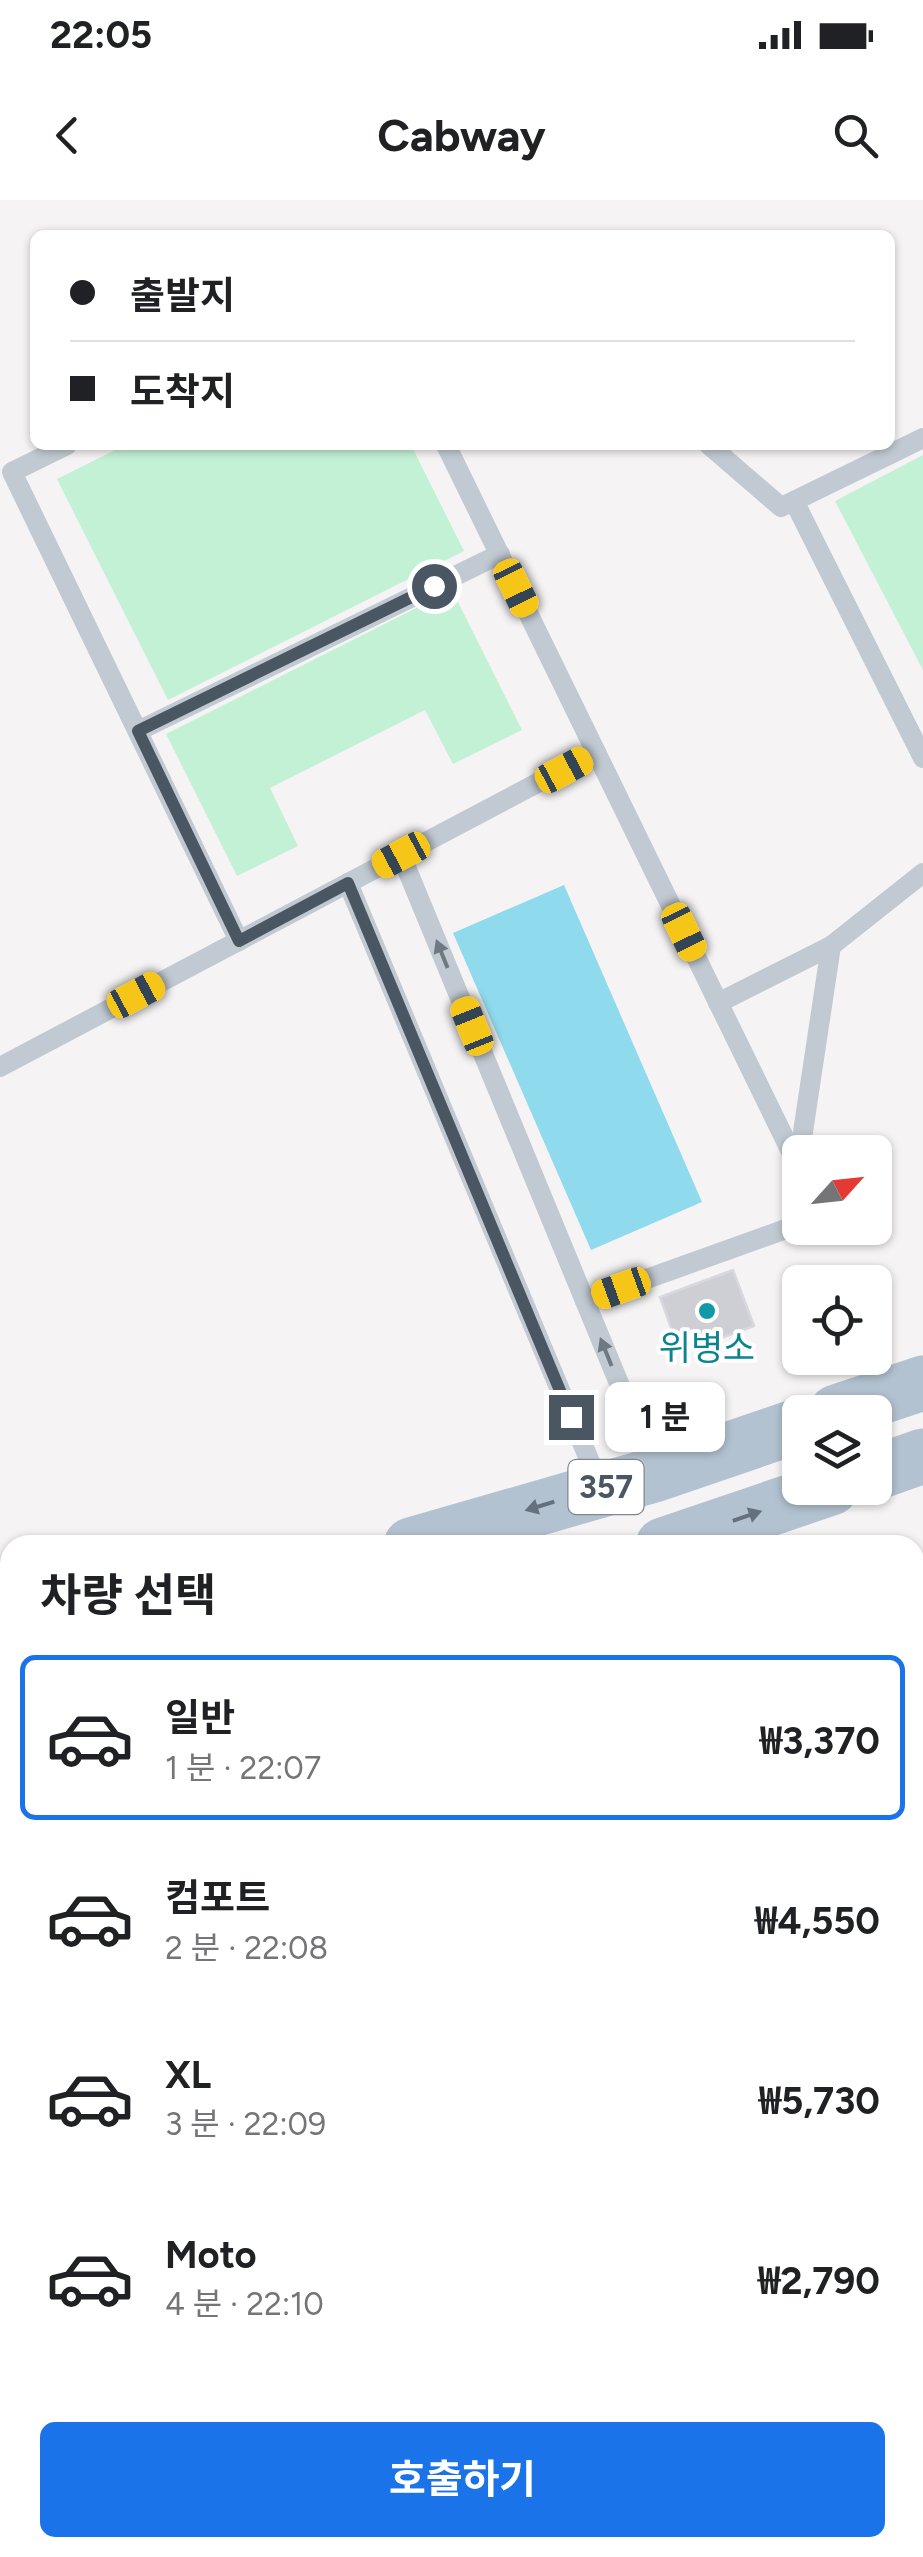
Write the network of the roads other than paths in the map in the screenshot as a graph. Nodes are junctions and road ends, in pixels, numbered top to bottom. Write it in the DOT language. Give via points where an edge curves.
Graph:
graph roads {
  1 [pos="923,438"];
  2 [pos="57,450"];
  3 [pos="448,450"];
  4 [pos="715,450"];
  5 [pos="794,501"];
  6 [pos="500,554"];
  7 [pos="138,731"];
  8 [pos="596,752"];
  9 [pos="923,758"];
  10 [pos="401,855"];
  11 [pos="923,873"];
  12 [pos="348,883"];
  13 [pos="239,941"];
  14 [pos="831,946"];
  15 [pos="718,1003"];
  16 [pos="0,1067"];
  17 [pos="783,1135"];
  18 [pos="804,1135"];
  19 [pos="782,1230"];
  20 [pos="585,1301"];
  21 [pos="923,1383"];
  22 [pos="887,1395"];
  23 [pos="782,1431"];
  24 [pos="923,1456"];
  25 [pos="892,1466"];
  26 [pos="656,1474"];
  27 [pos="601,1488"];
  28 [pos="782,1505"];
  29 [pos="444,1535"];
  30 [pos="692,1535"];
  1 -- 5 [label="lane"];
  2 -- 7 [label="lane" via="12,472"];
  3 -- 6 [label="lane"];
  4 -- 5 [label="lane" via="781,507"];
  5 -- 9 [label="lane"];
  6 -- 7 [label="lane"];
  6 -- 8 [label="lane"];
  7 -- 13 [label="lane"];
  8 -- 10 [label="lane"];
  8 -- 15 [label="lane"];
  10 -- 12 [label="lane"];
  20 -- 10 [label="lane, one-way"];
  11 -- 14 [label="lane"];
  12 -- 13 [label="lane"];
  12 -- 27 [label="lane"];
  13 -- 16 [label="lane"];
  14 -- 15 [label="lane"];
  14 -- 18 [label="lane"];
  15 -- 17 [label="lane"];
  19 -- 20 [label="lane"];
  26 -- 20 [label="lane, one-way"];
  21 -- 22 [label="main road"];
  23 -- 26 [label="main road, 357"];
  24 -- 25 [label="main road"];
  26 -- 27 [label="main road, 357"];
  27 -- 29 [label="main road, 357, one-way"];
  30 -- 28 [label="main road, 357, one-way"];
}
